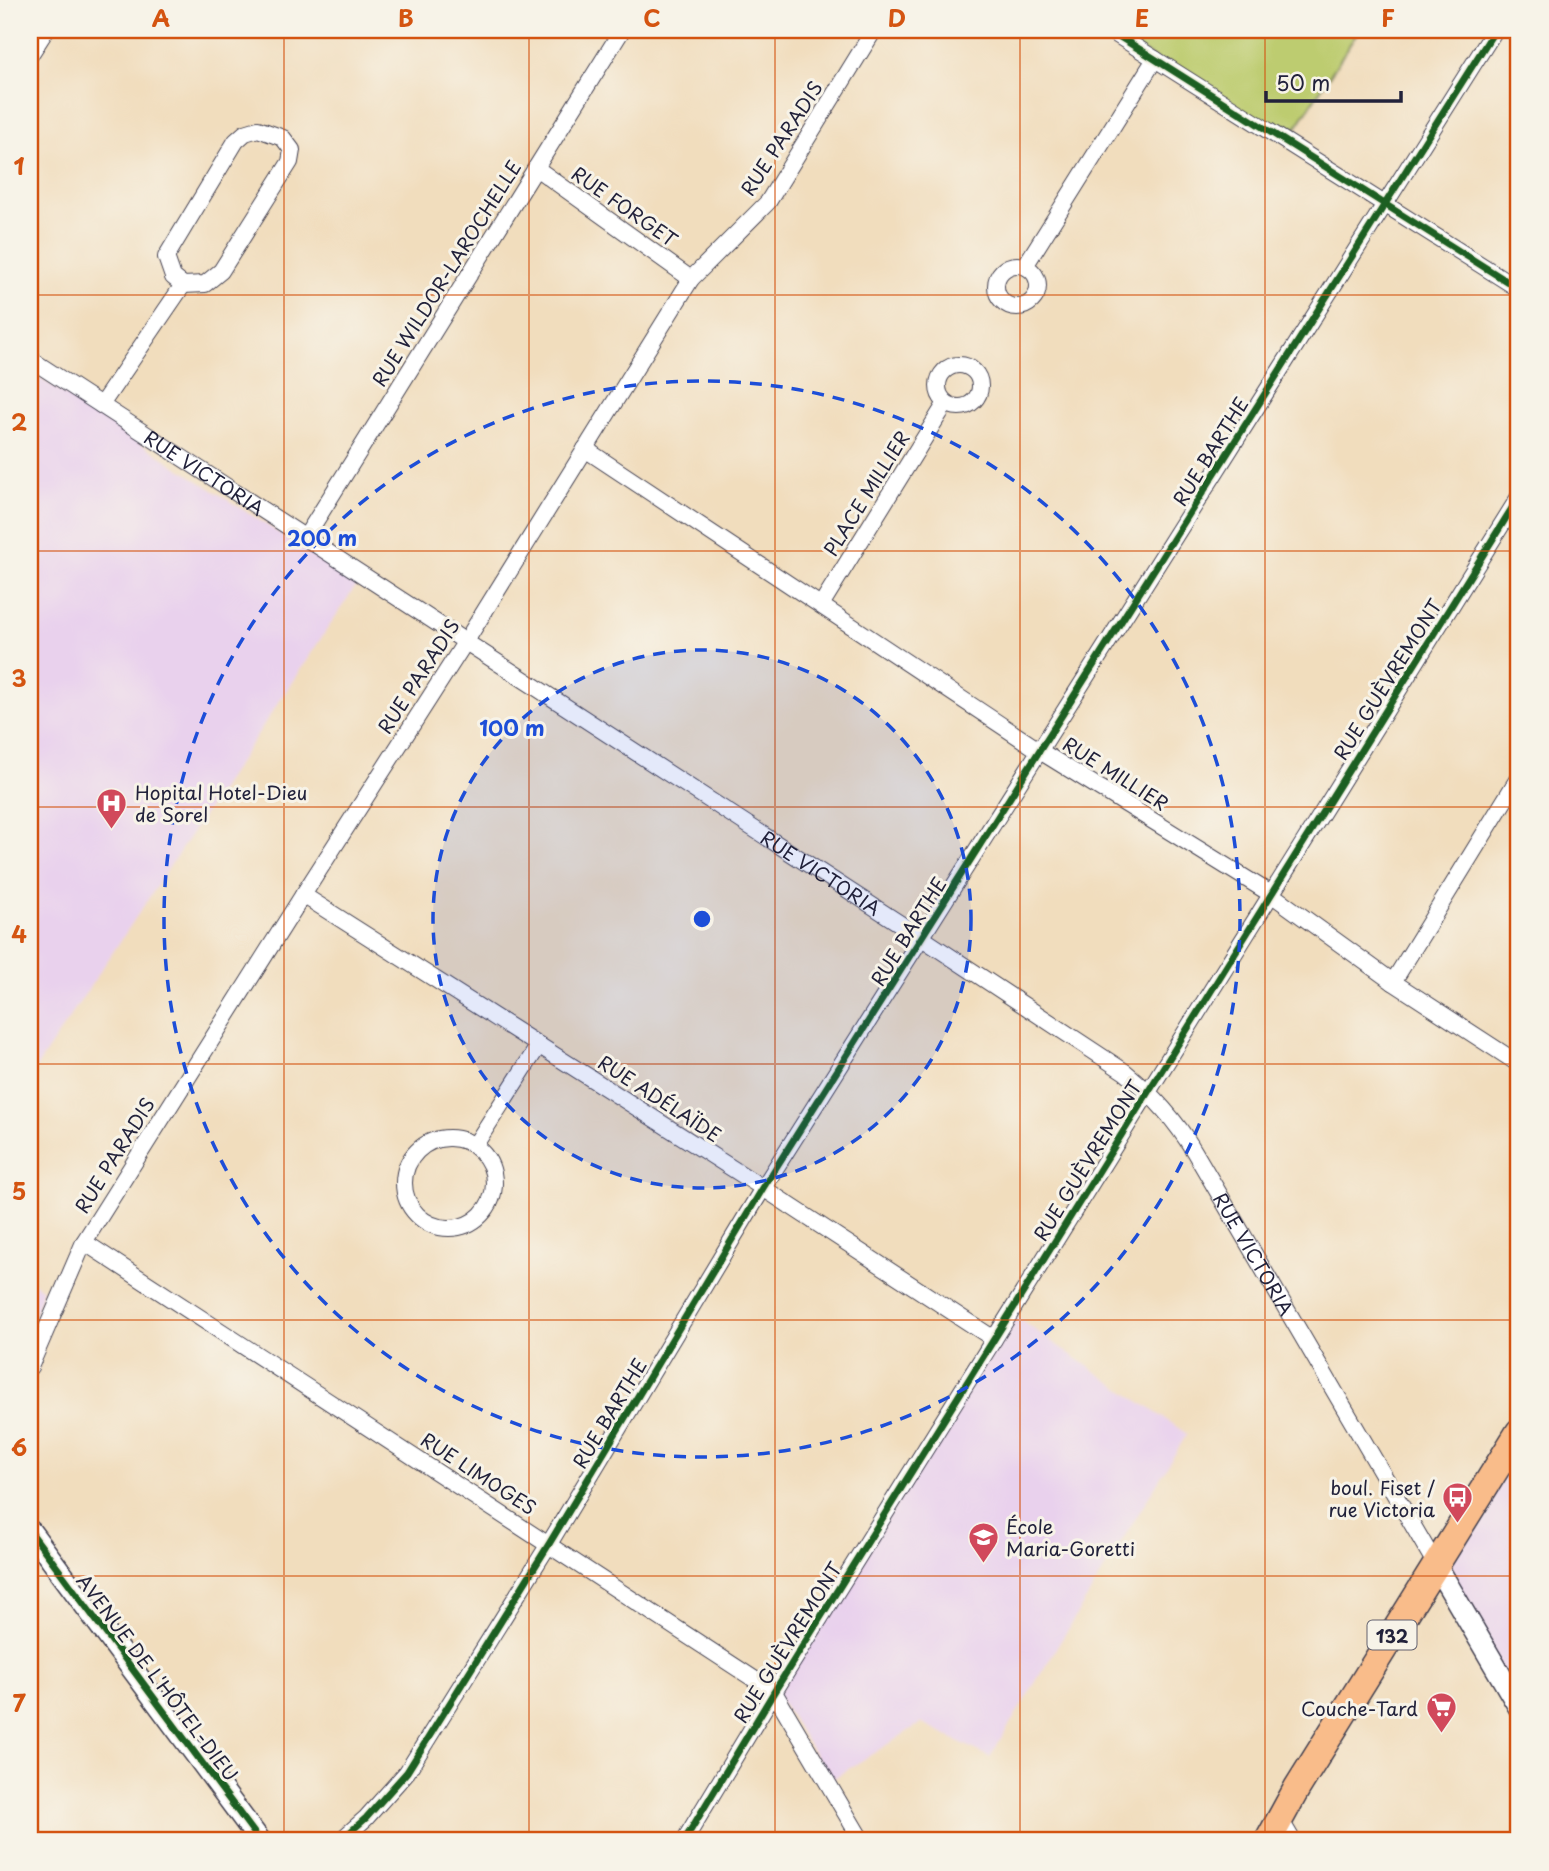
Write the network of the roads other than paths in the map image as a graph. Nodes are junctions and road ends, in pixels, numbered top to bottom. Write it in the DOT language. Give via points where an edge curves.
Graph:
graph roads {
  1 [pos="46,30"];
  2 [pos="622,30"];
  3 [pos="874,30"];
  4 [pos="1109,30"];
  5 [pos="1495,30"];
  6 [pos="30,55"];
  7 [pos="1154,59"];
  8 [pos="536,168"];
  9 [pos="1385,204"];
  10 [pos="1025,266"];
  11 [pos="691,279"];
  12 [pos="183,285"];
  13 [pos="1519,289"];
  14 [pos="30,359"];
  15 [pos="946,403"];
  16 [pos="101,405"];
  17 [pos="585,449"];
  18 [pos="1519,497"];
  19 [pos="305,538"];
  20 [pos="821,605"];
  21 [pos="466,641"];
  22 [pos="1040,751"];
  23 [pos="1519,777"];
  24 [pos="1271,894"];
  25 [pos="303,895"];
  26 [pos="922,938"];
  27 [pos="1393,982"];
  28 [pos="539,1045"];
  29 [pos="1519,1064"];
  30 [pos="1149,1092"];
  31 [pos="475,1145"];
  32 [pos="763,1188"];
  33 [pos="84,1242"];
  34 [pos="993,1339"];
  35 [pos="30,1367"];
  36 [pos="1519,1433"];
  37 [pos="30,1531"];
  38 [pos="549,1544"];
  39 [pos="1436,1565"];
  40 [pos="774,1692"];
  41 [pos="1519,1707"];
  42 [pos="1274,1830"];
  43 [pos="260,1841"];
  44 [pos="340,1841"];
  45 [pos="684,1841"];
  46 [pos="862,1841"];
  47 [pos="1293,1841"];
  1 -- 6 [label="street"];
  2 -- 8 [label="street, RUE WILDOR-LAROCHELLE"];
  3 -- 11 [label="street, RUE PARADIS" via="768,202"];
  4 -- 7 [label="street"];
  5 -- 9 [label="street, RUE BARTHE"];
  7 -- 9 [label="street"];
  7 -- 10 [label="street"];
  8 -- 11 [label="street, RUE FORGET"];
  8 -- 19 [label="street, RUE WILDOR-LAROCHELLE"];
  9 -- 13 [label="street"];
  9 -- 22 [label="street, RUE BARTHE"];
  11 -- 17 [label="street, RUE PARADIS"];
  12 -- 12 [label="street" via="205,284 228,264 290,162 292,150 283,138 258,129 236,141 166,257 173,277"];
  12 -- 16 [label="street"];
  14 -- 16 [label="street, RUE VICTORIA"];
  15 -- 20 [label="street, PLACE MILLIER"];
  16 -- 19 [label="street, RUE VICTORIA"];
  17 -- 20 [label="street, RUE MILLIER"];
  17 -- 21 [label="street, RUE PARADIS"];
  18 -- 24 [label="street, RUE GUÈVREMONT"];
  19 -- 21 [label="street, RUE VICTORIA"];
  20 -- 22 [label="street, RUE MILLIER"];
  21 -- 25 [label="street, RUE PARADIS"];
  21 -- 26 [label="street, RUE VICTORIA"];
  22 -- 24 [label="street, RUE MILLIER"];
  22 -- 26 [label="street, RUE BARTHE"];
  23 -- 27 [label="street"];
  24 -- 27 [label="street, RUE MILLIER"];
  24 -- 30 [label="street, RUE GUÈVREMONT"];
  25 -- 28 [label="street, RUE ADÉLAÏDE"];
  25 -- 33 [label="street, RUE PARADIS"];
  26 -- 30 [label="street, RUE VICTORIA"];
  26 -- 32 [label="street, RUE BARTHE"];
  27 -- 29 [label="street, RUE MILLIER"];
  28 -- 31 [label="street"];
  28 -- 32 [label="street, RUE ADÉLAÏDE"];
  30 -- 34 [label="street, RUE GUÈVREMONT"];
  30 -- 39 [label="street, RUE VICTORIA" via="1194,1150"];
  31 -- 31 [label="street" via="486,1156 495,1184 484,1213 458,1227 428,1223 416,1214 404,1188 410,1159 432,1140 447,1137"];
  32 -- 34 [label="street, RUE ADÉLAÏDE"];
  32 -- 38 [label="street, RUE BARTHE"];
  33 -- 35 [label="street, RUE PARADIS"];
  33 -- 38 [label="street, RUE LIMOGES"];
  34 -- 40 [label="street, RUE GUÈVREMONT"];
  36 -- 39 [label="main road, 132"];
  37 -- 43 [label="street, AVENUE DE L'HÔTEL-DIEU"];
  38 -- 40 [label="street, RUE LIMOGES"];
  38 -- 44 [label="street, RUE BARTHE" via="407,1772"];
  39 -- 41 [label="street, RUE VICTORIA"];
  39 -- 42 [label="main road, 132"];
  40 -- 45 [label="street, RUE GUÈVREMONT"];
  40 -- 46 [label="street, RUE LIMOGES"];
  42 -- 47 [label="street"];
}
